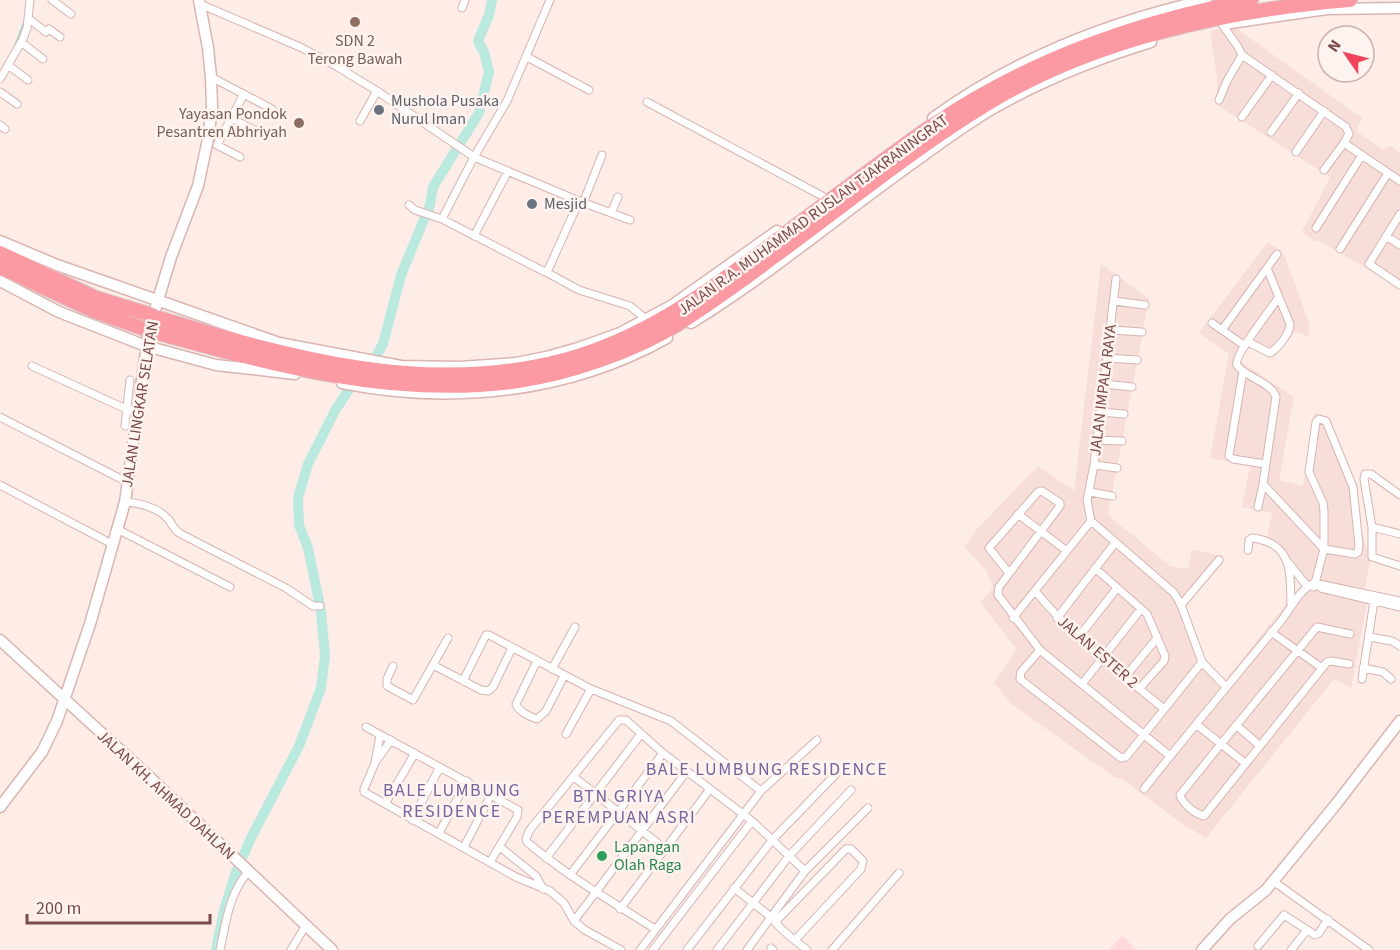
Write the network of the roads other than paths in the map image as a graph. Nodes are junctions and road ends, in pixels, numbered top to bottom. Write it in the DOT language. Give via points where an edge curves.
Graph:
graph roads {
  1 [pos="30,0"];
  2 [pos="52,0"];
  3 [pos="465,0"];
  4 [pos="550,0"];
  5 [pos="1206,0"];
  6 [pos="1251,0"];
  7 [pos="1350,0"];
  8 [pos="200,2"];
  9 [pos="462,8"];
  10 [pos="1400,8"];
  11 [pos="71,14"];
  12 [pos="28,19"];
  13 [pos="1222,24"];
  14 [pos="60,37"];
  15 [pos="21,42"];
  16 [pos="1242,55"];
  17 [pos="527,57"];
  18 [pos="43,59"];
  19 [pos="8,65"];
  20 [pos="1272,75"];
  21 [pos="211,77"];
  22 [pos="0,79"];
  23 [pos="28,80"];
  24 [pos="589,90"];
  25 [pos="377,91"];
  26 [pos="0,92"];
  27 [pos="1299,93"];
  28 [pos="244,94"];
  29 [pos="1219,100"];
  30 [pos="647,102"];
  31 [pos="17,104"];
  32 [pos="272,109"];
  33 [pos="1324,111"];
  34 [pos="231,117"];
  35 [pos="1242,117"];
  36 [pos="360,121"];
  37 [pos="258,132"];
  38 [pos="1271,132"];
  39 [pos="1344,143"];
  40 [pos="1296,152"];
  41 [pos="602,155"];
  42 [pos="1362,156"];
  43 [pos="240,157"];
  44 [pos="474,157"];
  45 [pos="1324,170"];
  46 [pos="508,171"];
  47 [pos="1388,173"];
  48 [pos="1400,181"];
  49 [pos="618,197"];
  50 [pos="824,197"];
  51 [pos="581,202"];
  52 [pos="409,205"];
  53 [pos="611,213"];
  54 [pos="1400,214"];
  55 [pos="442,219"];
  56 [pos="630,220"];
  57 [pos="1316,228"];
  58 [pos="474,236"];
  59 [pos="1386,236"];
  60 [pos="0,241"];
  61 [pos="1400,245"];
  62 [pos="1340,249"];
  63 [pos="0,253"];
  64 [pos="1277,254"];
  65 [pos="0,267"];
  66 [pos="1267,268"];
  67 [pos="546,272"];
  68 [pos="1116,279"];
  69 [pos="0,282"];
  70 [pos="1400,285"];
  71 [pos="1278,298"];
  72 [pos="1114,301"];
  73 [pos="158,302"];
  74 [pos="1145,305"];
  75 [pos="647,320"];
  76 [pos="149,322"];
  77 [pos="1212,323"];
  78 [pos="1111,330"];
  79 [pos="1222,330"];
  80 [pos="1142,332"];
  81 [pos="1246,344"];
  82 [pos="146,346"];
  83 [pos="1107,358"];
  84 [pos="1137,360"];
  85 [pos="32,366"];
  86 [pos="1243,371"];
  87 [pos="360,373"];
  88 [pos="130,380"];
  89 [pos="1104,384"];
  90 [pos="1132,387"];
  91 [pos="392,388"];
  92 [pos="131,410"];
  93 [pos="1100,412"];
  94 [pos="1124,414"];
  95 [pos="0,417"];
  96 [pos="125,426"];
  97 [pos="1097,441"];
  98 [pos="1122,441"];
  99 [pos="1265,464"];
  100 [pos="1094,465"];
  101 [pos="1117,468"];
  102 [pos="129,483"];
  103 [pos="1263,484"];
  104 [pos="0,485"];
  105 [pos="1090,492"];
  106 [pos="1112,496"];
  107 [pos="1400,496"];
  108 [pos="125,502"];
  109 [pos="1258,507"];
  110 [pos="1018,514"];
  111 [pos="1091,521"];
  112 [pos="1372,527"];
  113 [pos="117,529"];
  114 [pos="1042,531"];
  115 [pos="1400,534"];
  116 [pos="1115,543"];
  117 [pos="112,544"];
  118 [pos="1248,549"];
  119 [pos="1324,549"];
  120 [pos="1067,551"];
  121 [pos="1219,560"];
  122 [pos="1288,562"];
  123 [pos="1400,566"];
  124 [pos="1095,568"];
  125 [pos="1009,573"];
  126 [pos="1312,585"];
  127 [pos="230,587"];
  128 [pos="1117,588"];
  129 [pos="1036,592"];
  130 [pos="1356,595"];
  131 [pos="1374,601"];
  132 [pos="1400,601"];
  133 [pos="1181,605"];
  134 [pos="320,606"];
  135 [pos="1291,607"];
  136 [pos="1400,607"];
  137 [pos="1141,609"];
  138 [pos="1013,618"];
  139 [pos="1057,618"];
  140 [pos="575,627"];
  141 [pos="1271,632"];
  142 [pos="1350,634"];
  143 [pos="1369,636"];
  144 [pos="448,638"];
  145 [pos="1078,638"];
  146 [pos="1156,638"];
  147 [pos="0,640"];
  148 [pos="1400,646"];
  149 [pos="512,648"];
  150 [pos="1040,650"];
  151 [pos="1297,651"];
  152 [pos="1101,658"];
  153 [pos="537,661"];
  154 [pos="1202,662"];
  155 [pos="1349,664"];
  156 [pos="433,665"];
  157 [pos="393,666"];
  158 [pos="1322,668"];
  159 [pos="1363,668"];
  160 [pos="552,669"];
  161 [pos="564,676"];
  162 [pos="1125,677"];
  163 [pos="1362,679"];
  164 [pos="1391,679"];
  165 [pos="463,681"];
  166 [pos="1082,684"];
  167 [pos="1225,686"];
  168 [pos="591,689"];
  169 [pos="1139,689"];
  170 [pos="69,704"];
  171 [pos="1164,709"];
  172 [pos="1400,721"];
  173 [pos="1196,724"];
  174 [pos="1236,725"];
  175 [pos="366,728"];
  176 [pos="566,734"];
  177 [pos="641,734"];
  178 [pos="380,735"];
  179 [pos="1143,735"];
  180 [pos="391,740"];
  181 [pos="817,740"];
  182 [pos="1221,744"];
  183 [pos="1259,745"];
  184 [pos="415,753"];
  185 [pos="663,753"];
  186 [pos="1170,756"];
  187 [pos="375,763"];
  188 [pos="1245,763"];
  189 [pos="440,767"];
  190 [pos="687,771"];
  191 [pos="836,775"];
  192 [pos="574,777"];
  193 [pos="467,781"];
  194 [pos="710,789"];
  195 [pos="1144,789"];
  196 [pos="851,790"];
  197 [pos="761,791"];
  198 [pos="595,794"];
  199 [pos="492,795"];
  200 [pos="385,804"];
  201 [pos="0,807"];
  202 [pos="868,808"];
  203 [pos="618,811"];
  204 [pos="743,814"];
  205 [pos="412,820"];
  206 [pos="752,821"];
  207 [pos="641,830"];
  208 [pos="439,833"];
  209 [pos="773,839"];
  210 [pos="464,847"];
  211 [pos="500,847"];
  212 [pos="665,849"];
  213 [pos="789,856"];
  214 [pos="546,858"];
  215 [pos="490,862"];
  216 [pos="242,867"];
  217 [pos="805,871"];
  218 [pos="899,873"];
  219 [pos="570,874"];
  220 [pos="1273,881"];
  221 [pos="734,888"];
  222 [pos="543,889"];
  223 [pos="595,893"];
  224 [pos="753,903"];
  225 [pos="620,909"];
  226 [pos="771,917"];
  227 [pos="1328,919"];
  228 [pos="574,921"];
  229 [pos="306,925"];
  230 [pos="655,929"];
  231 [pos="1307,930"];
  232 [pos="796,945"];
  233 [pos="1258,946"];
  234 [pos="220,950"];
  235 [pos="291,950"];
  236 [pos="332,950"];
  237 [pos="621,950"];
  238 [pos="640,950"];
  239 [pos="653,950"];
  240 [pos="687,950"];
  241 [pos="717,950"];
  242 [pos="747,950"];
  243 [pos="807,950"];
  244 [pos="832,950"];
  245 [pos="1202,950"];
  246 [pos="1291,950"];
  247 [pos="1369,950"];
  1 -- 12 [label="street"];
  2 -- 11 [label="street"];
  3 -- 9 [label="street"];
  4 -- 17 [label="street"];
  5 -- 50 [label="street, JALAN R.A. MUHAMMAD RUSLAN TJAKRANINGRAT" via="1121,22 1006,72 938,114"];
  6 -- 87 [label="highway, JALAN R.A. MUHAMMAD RUSLAN TJAKRANINGRAT" via="1116,33 1046,61 983,93 933,125 701,296 614,343 561,361 484,373"];
  7 -- 91 [label="highway, JALAN R.A. MUHAMMAD RUSLAN TJAKRANINGRAT" via="1221,17 1122,43 1033,79 950,128 675,326 611,356 520,381"];
  8 -- 21 [label="street, JALAN LINGKAR SELATAN"];
  8 -- 25 [label="street" via="300,48"];
  10 -- 13 [label="street, JALAN R.A. MUHAMMAD RUSLAN TJAKRANINGRAT" via="1327,9"];
  12 -- 14 [label="street"];
  12 -- 15 [label="street"];
  13 -- 16 [label="street"];
  13 -- 91 [label="street, JALAN R.A. MUHAMMAD RUSLAN TJAKRANINGRAT" via="1167,36 1106,56 991,110 902,170 709,312 644,350 564,380 524,387 457,394"];
  15 -- 18 [label="street"];
  15 -- 19 [label="street"];
  16 -- 20 [label="street"];
  16 -- 29 [label="street"];
  17 -- 24 [label="street"];
  17 -- 44 [label="street" via="507,102"];
  19 -- 22 [label="street"];
  19 -- 23 [label="street"];
  20 -- 27 [label="street"];
  20 -- 35 [label="street"];
  21 -- 28 [label="street"];
  21 -- 73 [label="street, JALAN LINGKAR SELATAN" via="206,156"];
  25 -- 36 [label="street"];
  25 -- 44 [label="street"];
  26 -- 31 [label="street"];
  27 -- 33 [label="street"];
  27 -- 38 [label="street"];
  28 -- 32 [label="street"];
  28 -- 34 [label="street"];
  30 -- 50 [label="street"];
  33 -- 39 [label="street" via="1346,127 1349,134"];
  33 -- 40 [label="street"];
  34 -- 37 [label="street"];
  34 -- 43 [label="street" via="217,145"];
  39 -- 42 [label="street"];
  39 -- 45 [label="street"];
  41 -- 51 [label="street"];
  42 -- 47 [label="street"];
  42 -- 57 [label="street"];
  44 -- 46 [label="street"];
  44 -- 55 [label="street"];
  46 -- 51 [label="street"];
  46 -- 58 [label="street"];
  47 -- 48 [label="street"];
  47 -- 62 [label="street"];
  49 -- 53 [label="street"];
  50 -- 75 [label="street, JALAN R.A. MUHAMMAD RUSLAN TJAKRANINGRAT" via="706,283"];
  51 -- 53 [label="street"];
  51 -- 67 [label="street"];
  52 -- 55 [label="street"];
  53 -- 56 [label="street"];
  54 -- 59 [label="street"];
  55 -- 58 [label="street"];
  58 -- 67 [label="street"];
  59 -- 61 [label="street"];
  59 -- 70 [label="street" via="1369,264"];
  60 -- 73 [label="street, JALAN R.A. MUHAMMAD RUSLAN TJAKRANINGRAT"];
  63 -- 76 [label="highway, JALAN R.A. MUHAMMAD RUSLAN TJAKRANINGRAT"];
  64 -- 66 [label="street"];
  65 -- 76 [label="highway, JALAN R.A. MUHAMMAD RUSLAN TJAKRANINGRAT" via="84,306"];
  66 -- 71 [label="street"];
  66 -- 79 [label="street"];
  67 -- 75 [label="street" via="579,290 630,306"];
  68 -- 72 [label="street, JALAN IMPALA RAYA"];
  69 -- 82 [label="street, JALAN R.A. MUHAMMAD RUSLAN TJAKRANINGRAT" via="59,312"];
  71 -- 81 [label="street"];
  71 -- 81 [label="street" via="1290,329 1270,353"];
  72 -- 74 [label="street"];
  72 -- 78 [label="street, JALAN IMPALA RAYA"];
  73 -- 82 [label="street, JALAN LINGKAR SELATAN"];
  73 -- 87 [label="street, JALAN R.A. MUHAMMAD RUSLAN TJAKRANINGRAT"];
  75 -- 87 [label="street, JALAN R.A. MUHAMMAD RUSLAN TJAKRANINGRAT" via="578,348 516,363"];
  76 -- 87 [label="highway, JALAN R.A. MUHAMMAD RUSLAN TJAKRANINGRAT"];
  77 -- 79 [label="street"];
  78 -- 80 [label="street"];
  78 -- 83 [label="street, JALAN IMPALA RAYA"];
  79 -- 81 [label="street"];
  81 -- 86 [label="street" via="1237,361"];
  82 -- 87 [label="street, JALAN R.A. MUHAMMAD RUSLAN TJAKRANINGRAT" via="216,365 287,372"];
  82 -- 92 [label="street, JALAN LINGKAR SELATAN"];
  83 -- 84 [label="street"];
  83 -- 89 [label="street, JALAN IMPALA RAYA"];
  85 -- 92 [label="street"];
  86 -- 99 [label="street" via="1271,388 1276,397"];
  86 -- 99 [label="street" via="1229,456"];
  87 -- 91 [label="highway, JALAN R.A. MUHAMMAD RUSLAN TJAKRANINGRAT"];
  88 -- 92 [label="street"];
  89 -- 90 [label="street"];
  89 -- 93 [label="street, JALAN IMPALA RAYA"];
  92 -- 96 [label="street"];
  92 -- 102 [label="street, JALAN LINGKAR SELATAN"];
  93 -- 94 [label="street"];
  93 -- 97 [label="street, JALAN IMPALA RAYA"];
  95 -- 102 [label="street"];
  97 -- 98 [label="street"];
  97 -- 100 [label="street, JALAN IMPALA RAYA"];
  99 -- 103 [label="street"];
  100 -- 101 [label="street"];
  100 -- 105 [label="street, JALAN IMPALA RAYA"];
  102 -- 108 [label="street, JALAN LINGKAR SELATAN"];
  103 -- 109 [label="street"];
  103 -- 119 [label="street"];
  104 -- 117 [label="street"];
  105 -- 106 [label="street"];
  105 -- 111 [label="street, JALAN IMPALA RAYA" via="1087,500"];
  107 -- 112 [label="street" via="1371,474 1365,474"];
  108 -- 113 [label="street, JALAN LINGKAR SELATAN"];
  108 -- 134 [label="street" via="143,503 181,534 313,606"];
  110 -- 114 [label="street"];
  110 -- 114 [label="street" via="1041,491 1060,503"];
  110 -- 125 [label="street" via="989,549"];
  111 -- 116 [label="street"];
  111 -- 120 [label="street"];
  112 -- 115 [label="street"];
  112 -- 123 [label="street" via="1372,557"];
  113 -- 117 [label="street, JALAN LINGKAR SELATAN"];
  113 -- 127 [label="street"];
  114 -- 120 [label="street"];
  114 -- 125 [label="street"];
  116 -- 124 [label="street"];
  116 -- 133 [label="street" via="1174,593"];
  117 -- 170 [label="street, JALAN LINGKAR SELATAN"];
  118 -- 122 [label="street" via="1252,538 1268,540"];
  119 -- 119 [label="street" via="1324,507 1309,466 1316,422 1323,419 1353,487 1359,545 1355,554"];
  119 -- 126 [label="street"];
  120 -- 129 [label="street"];
  121 -- 133 [label="street"];
  122 -- 126 [label="street"];
  122 -- 135 [label="street"];
  124 -- 128 [label="street"];
  124 -- 139 [label="street"];
  125 -- 138 [label="street" via="998,595"];
  126 -- 130 [label="street"];
  126 -- 135 [label="street"];
  128 -- 137 [label="street"];
  128 -- 145 [label="street"];
  129 -- 138 [label="street"];
  129 -- 139 [label="street, JALAN ESTER 2"];
  130 -- 131 [label="street"];
  130 -- 132 [label="street"];
  131 -- 136 [label="street"];
  131 -- 143 [label="street"];
  133 -- 154 [label="street"];
  135 -- 141 [label="street"];
  137 -- 146 [label="street" via="1148,615"];
  137 -- 152 [label="street"];
  138 -- 150 [label="street"];
  139 -- 145 [label="street, JALAN ESTER 2"];
  140 -- 160 [label="street"];
  141 -- 151 [label="street"];
  141 -- 167 [label="street"];
  142 -- 151 [label="street" via="1317,627"];
  143 -- 148 [label="street"];
  143 -- 159 [label="street"];
  144 -- 156 [label="street"];
  145 -- 152 [label="street, JALAN ESTER 2"];
  146 -- 162 [label="street"];
  146 -- 169 [label="street" via="1165,659"];
  147 -- 170 [label="street, JALAN KH. AHMAD DAHLAN"];
  149 -- 153 [label="street"];
  149 -- 165 [label="street" via="491,691"];
  149 -- 165 [label="street" via="486,635"];
  150 -- 166 [label="street"];
  150 -- 179 [label="street" via="1020,679 1119,758"];
  151 -- 158 [label="street"];
  151 -- 174 [label="street"];
  152 -- 162 [label="street, JALAN ESTER 2"];
  152 -- 166 [label="street"];
  153 -- 160 [label="street"];
  153 -- 161 [label="street" via="516,704 526,714 537,719 543,716"];
  154 -- 167 [label="street"];
  154 -- 171 [label="street"];
  155 -- 158 [label="street" via="1331,661"];
  156 -- 157 [label="street" via="412,701 387,686"];
  156 -- 165 [label="street"];
  158 -- 183 [label="street"];
  159 -- 163 [label="street"];
  159 -- 164 [label="street" via="1383,672"];
  160 -- 161 [label="street"];
  161 -- 168 [label="street"];
  162 -- 169 [label="street, JALAN ESTER 2"];
  166 -- 179 [label="street"];
  167 -- 173 [label="street"];
  168 -- 176 [label="street"];
  168 -- 197 [label="street" via="671,721"];
  169 -- 171 [label="street, JALAN ESTER 2"];
  170 -- 201 [label="street, JALAN LINGKAR SELATAN" via="42,752"];
  170 -- 216 [label="street, JALAN KH. AHMAD DAHLAN"];
  171 -- 179 [label="street"];
  172 -- 220 [label="street"];
  173 -- 182 [label="street"];
  173 -- 186 [label="street"];
  174 -- 182 [label="street"];
  174 -- 183 [label="street"];
  175 -- 178 [label="street"];
  177 -- 185 [label="street"];
  177 -- 192 [label="street" via="624,719 619,720"];
  177 -- 198 [label="street"];
  178 -- 180 [label="street"];
  178 -- 187 [label="street"];
  179 -- 186 [label="street"];
  180 -- 184 [label="street"];
  180 -- 187 [label="street"];
  181 -- 197 [label="street"];
  182 -- 188 [label="street"];
  182 -- 188 [label="street" via="1180,795 1199,815 1206,814"];
  183 -- 188 [label="street"];
  184 -- 189 [label="street"];
  184 -- 200 [label="street"];
  185 -- 190 [label="street"];
  185 -- 203 [label="street"];
  186 -- 195 [label="street"];
  187 -- 200 [label="street" via="363,791"];
  189 -- 193 [label="street"];
  189 -- 205 [label="street"];
  190 -- 194 [label="street"];
  190 -- 207 [label="street"];
  191 -- 209 [label="street"];
  192 -- 198 [label="street"];
  192 -- 214 [label="street" via="527,833 527,842"];
  193 -- 199 [label="street"];
  193 -- 208 [label="street"];
  194 -- 204 [label="street"];
  194 -- 212 [label="street"];
  196 -- 213 [label="street"];
  197 -- 204 [label="street"];
  198 -- 203 [label="street"];
  198 -- 214 [label="street"];
  199 -- 210 [label="street"];
  199 -- 211 [label="street" via="519,811"];
  200 -- 205 [label="street"];
  202 -- 217 [label="street"];
  203 -- 207 [label="street"];
  203 -- 219 [label="street"];
  204 -- 206 [label="street"];
  204 -- 230 [label="street"];
  205 -- 208 [label="street"];
  206 -- 209 [label="street"];
  206 -- 239 [label="street"];
  207 -- 212 [label="street"];
  207 -- 223 [label="street"];
  208 -- 210 [label="street"];
  209 -- 213 [label="street"];
  209 -- 221 [label="street"];
  210 -- 215 [label="street"];
  211 -- 215 [label="street"];
  211 -- 222 [label="street" via="536,876"];
  212 -- 225 [label="street"];
  213 -- 217 [label="street"];
  213 -- 224 [label="street"];
  214 -- 219 [label="street"];
  215 -- 222 [label="street"];
  216 -- 229 [label="street, JALAN KH. AHMAD DAHLAN"];
  216 -- 234 [label="street"];
  217 -- 226 [label="street"];
  218 -- 244 [label="street"];
  219 -- 223 [label="street"];
  220 -- 227 [label="street"];
  220 -- 245 [label="street"];
  221 -- 224 [label="street"];
  221 -- 240 [label="street"];
  222 -- 228 [label="street" via="559,898"];
  223 -- 225 [label="street"];
  223 -- 228 [label="street"];
  224 -- 226 [label="street"];
  224 -- 241 [label="street"];
  225 -- 230 [label="street"];
  226 -- 242 [label="street"];
  227 -- 231 [label="street" via="1316,935"];
  227 -- 247 [label="street"];
  228 -- 237 [label="street"];
  229 -- 235 [label="street"];
  229 -- 236 [label="street, JALAN KH. AHMAD DAHLAN"];
  230 -- 238 [label="street"];
  231 -- 233 [label="street" via="1284,915"];
  231 -- 246 [label="street"];
  232 -- 232 [label="street" via="861,869 863,861 851,849 846,849 777,919 777,925"];
  232 -- 243 [label="street"];
}
